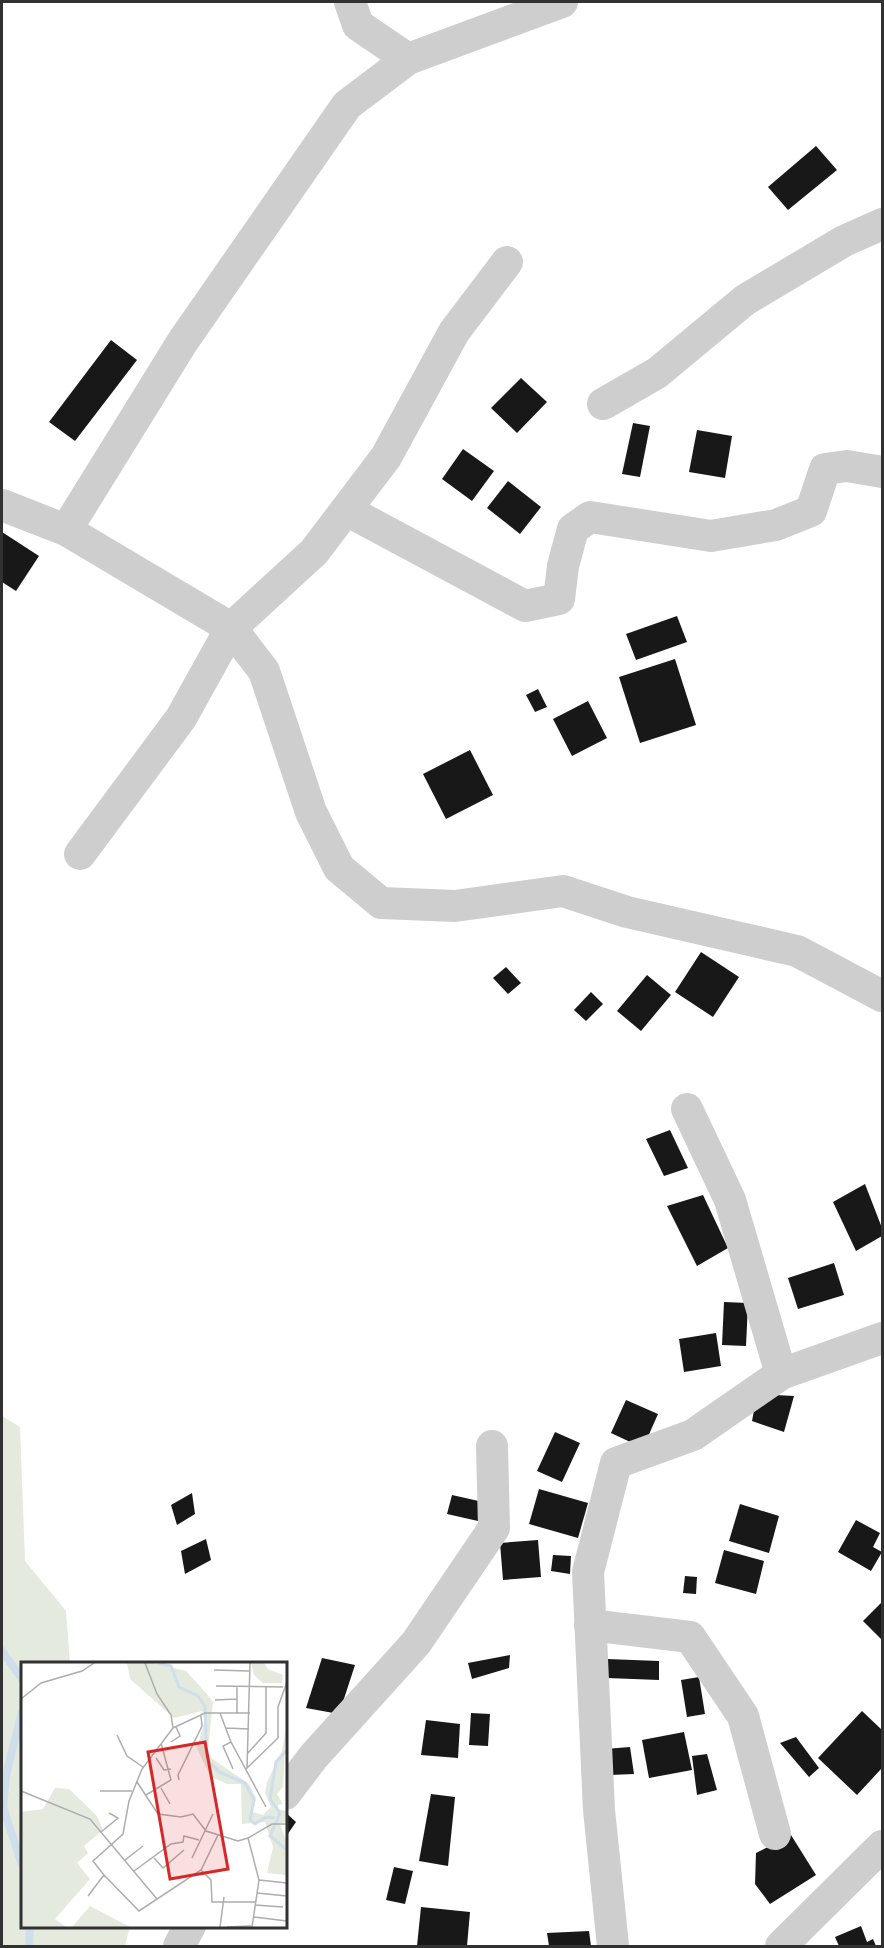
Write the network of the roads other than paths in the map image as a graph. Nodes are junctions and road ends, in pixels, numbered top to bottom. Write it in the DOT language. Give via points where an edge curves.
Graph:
graph roads {
  1 [pos="350,2"];
  2 [pos="561,2"];
  3 [pos="408,60"];
  4 [pos="882,224"];
  5 [pos="507,262"];
  6 [pos="603,404"];
  7 [pos="882,472"];
  8 [pos="2,506"];
  9 [pos="346,510"];
  10 [pos="66,530"];
  11 [pos="231,628"];
  12 [pos="80,854"];
  13 [pos="882,996"];
  14 [pos="687,1109"];
  15 [pos="882,1338"];
  16 [pos="781,1374"];
  17 [pos="492,1446"];
  18 [pos="590,1625"];
  19 [pos="286,1793"];
  20 [pos="775,1834"];
  21 [pos="882,1846"];
  22 [pos="189,1927"];
  23 [pos="179,1947"];
  24 [pos="613,1947"];
  25 [pos="781,1947"];
  1 -- 3 [label="street" via="358,25"];
  2 -- 3 [label="street"];
  3 -- 10 [label="street" via="347,105 183,341"];
  4 -- 6 [label="street" via="844,241 745,300 657,373"];
  5 -- 9 [label="street" via="454,332 386,457"];
  7 -- 9 [label="street" via="847,466 825,469 811,511 776,525 711,536 590,517 573,529 559,599 525,606"];
  8 -- 10 [label="street"];
  9 -- 11 [label="street" via="314,552"];
  10 -- 11 [label="street"];
  11 -- 12 [label="street" via="181,718"];
  11 -- 13 [label="street" via="264,670 311,812 339,868 381,903 455,906 563,891 627,912 797,951"];
  14 -- 16 [label="street" via="730,1200"];
  15 -- 16 [label="street"];
  16 -- 18 [label="street" via="693,1435 616,1463 588,1572"];
  17 -- 19 [label="street" via="495,1528 416,1643"];
  18 -- 20 [label="street" via="690,1637 743,1716"];
  18 -- 24 [label="street" via="599,1810"];
  21 -- 25 [label="street"];
  22 -- 23 [label="street"];
}
